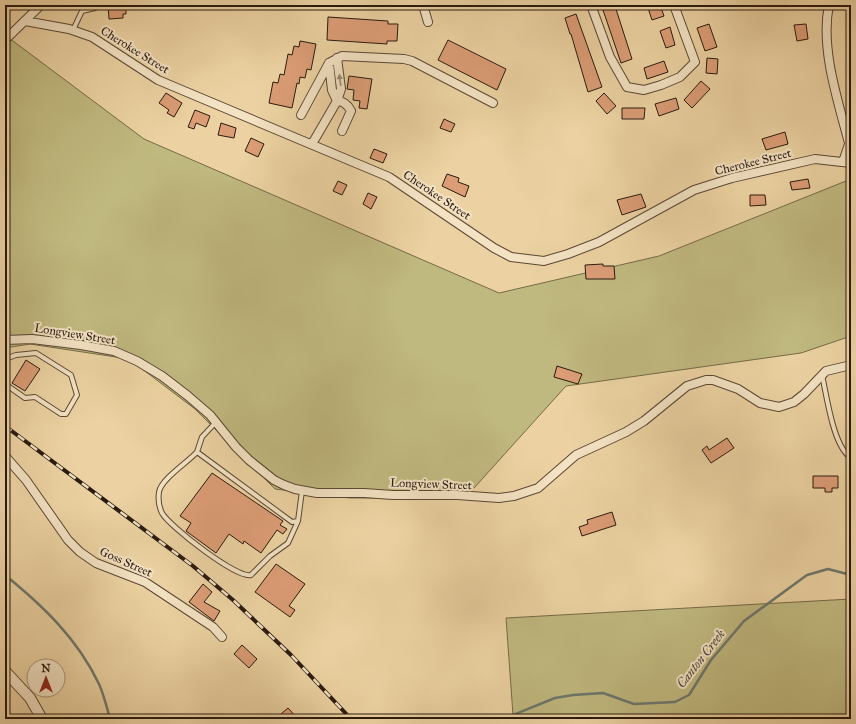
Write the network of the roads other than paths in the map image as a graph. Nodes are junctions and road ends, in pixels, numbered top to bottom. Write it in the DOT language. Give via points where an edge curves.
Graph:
graph roads {
  1 [pos="41,5"];
  2 [pos="423,5"];
  3 [pos="591,5"];
  4 [pos="674,5"];
  5 [pos="828,5"];
  6 [pos="95,8"];
  7 [pos="25,21"];
  8 [pos="428,22"];
  9 [pos="73,30"];
  10 [pos="5,40"];
  11 [pos="337,58"];
  12 [pos="329,63"];
  13 [pos="337,101"];
  14 [pos="493,103"];
  15 [pos="300,115"];
  16 [pos="342,131"];
  17 [pos="850,140"];
  18 [pos="312,144"];
  19 [pos="847,162"];
  20 [pos="5,340"];
  21 [pos="5,359"];
  22 [pos="851,365"];
  23 [pos="822,375"];
  24 [pos="5,384"];
  25 [pos="216,422"];
  26 [pos="197,452"];
  27 [pos="5,456"];
  28 [pos="851,458"];
  29 [pos="302,491"];
  30 [pos="298,520"];
  31 [pos="222,637"];
  32 [pos="5,671"];
  33 [pos="42,719"];
  1 -- 7 [label="street"];
  2 -- 8 [label="street"];
  3 -- 4 [label="street" via="610,57 627,87 644,90 680,77 694,62"];
  5 -- 17 [label="street" via="829,55 833,86"];
  6 -- 9 [label="lane" via="82,11"];
  7 -- 9 [label="street, Cherokee Street"];
  7 -- 10 [label="street"];
  9 -- 18 [label="street, Cherokee Street" via="92,37 158,80"];
  11 -- 12 [label="street"];
  13 -- 11 [label="street, one-way" via="341,89"];
  11 -- 14 [label="street" via="342,56 412,61"];
  12 -- 13 [label="street" via="332,90"];
  12 -- 15 [label="street"];
  13 -- 16 [label="street" via="348,105 351,111"];
  13 -- 18 [label="street"];
  17 -- 19 [label="street"];
  18 -- 19 [label="street, Cherokee Street" via="388,177 511,257 544,261 599,242 694,190 782,165 815,159"];
  20 -- 25 [label="street, Longview Street" via="32,339 114,351 137,360 162,376"];
  21 -- 24 [label="lane" via="36,353 71,375 77,395 66,414 61,414 35,397 25,398"];
  22 -- 23 [label="street, Longview Street" via="831,368"];
  23 -- 28 [label="lane" via="834,428 844,454"];
  23 -- 29 [label="street, Longview Street" via="794,402 779,407 760,403 738,389 713,380 687,386 644,421 576,455 538,488 514,496 499,498"];
  25 -- 26 [label="lane" via="202,436"];
  25 -- 29 [label="street, Longview Street" via="236,447 260,469 274,480"];
  26 -- 30 [label="lane" via="292,522"];
  26 -- 30 [label="lane" via="170,476 160,490 159,506 168,522 232,569 251,575 288,543"];
  27 -- 31 [label="street, Goss Street" via="26,480 68,540 80,552 96,563 145,582 213,627"];
  29 -- 30 [label="lane"];
  32 -- 33 [label="street" via="30,698"];
}
